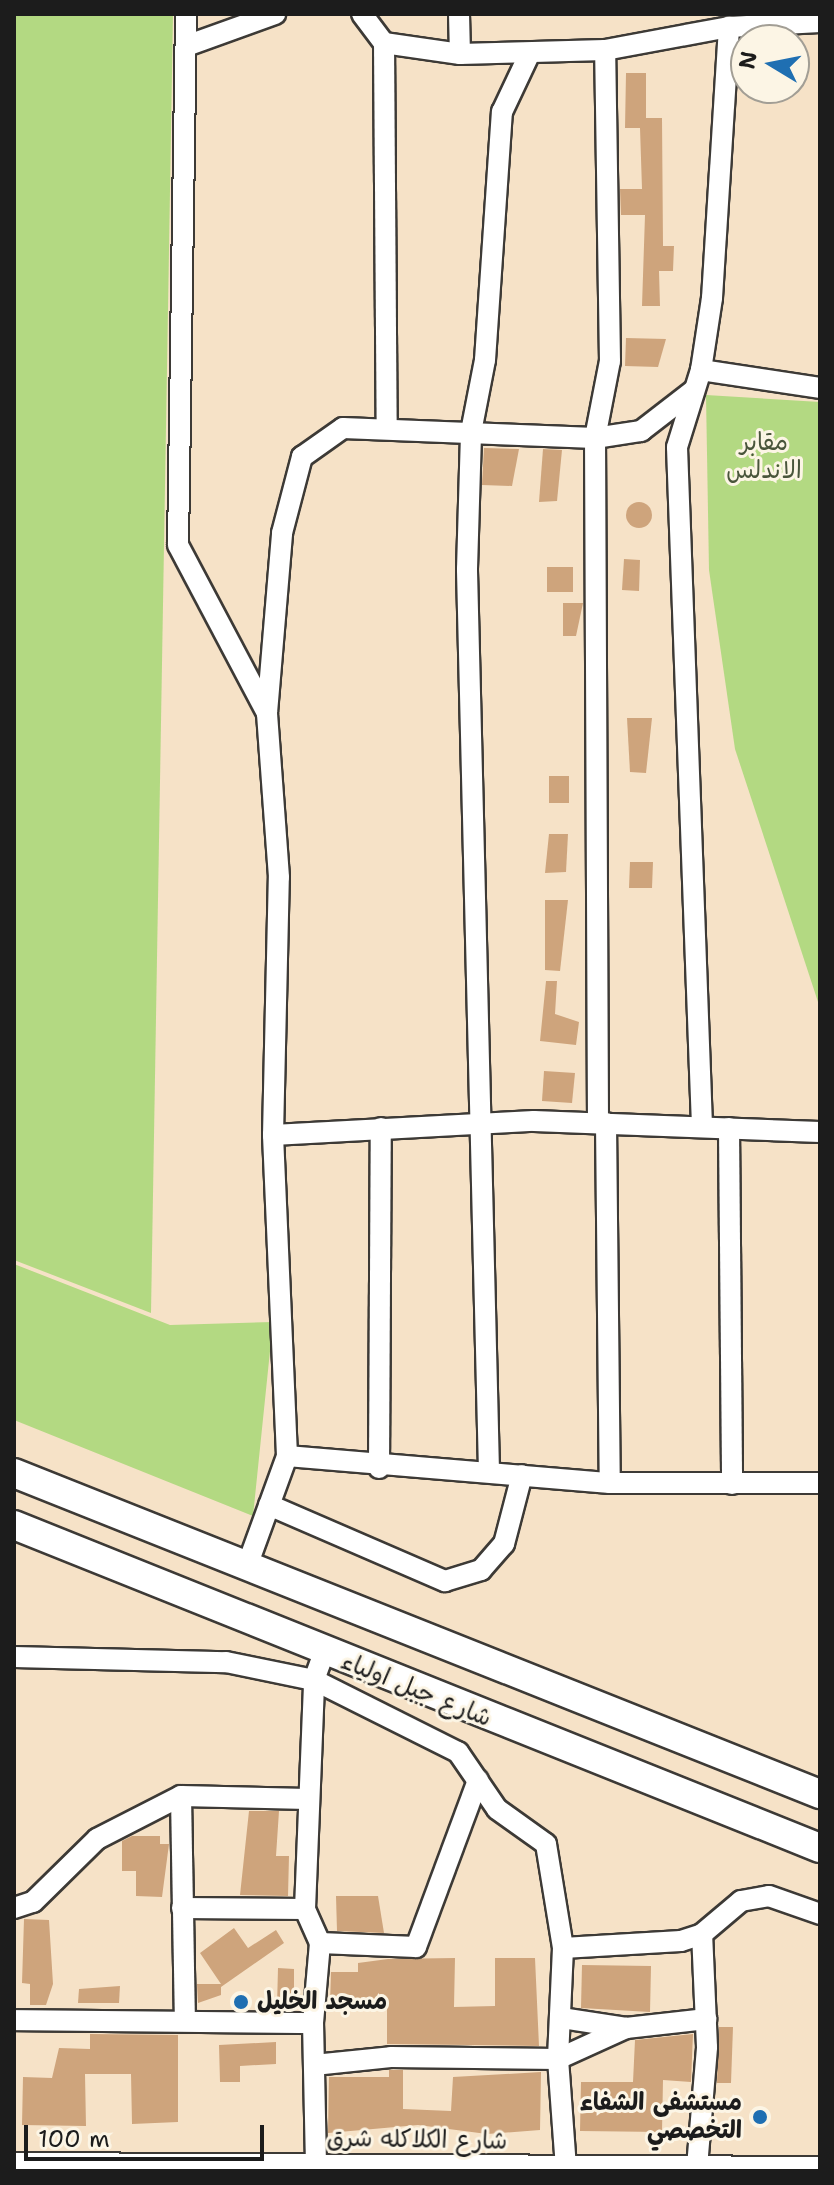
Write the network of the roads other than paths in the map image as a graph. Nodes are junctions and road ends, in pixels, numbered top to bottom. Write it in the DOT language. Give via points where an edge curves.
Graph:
graph roads {
  1 [pos="186,14"];
  2 [pos="275,14"];
  3 [pos="362,14"];
  4 [pos="459,14"];
  5 [pos="820,22"];
  6 [pos="729,27"];
  7 [pos="384,43"];
  8 [pos="186,46"];
  9 [pos="605,50"];
  10 [pos="460,54"];
  11 [pos="529,55"];
  12 [pos="701,370"];
  13 [pos="820,388"];
  14 [pos="694,390"];
  15 [pos="387,425"];
  16 [pos="471,432"];
  17 [pos="595,438"];
  18 [pos="267,713"];
  19 [pos="475,1122"];
  20 [pos="602,1122"];
  21 [pos="702,1126"];
  22 [pos="381,1128"];
  23 [pos="729,1128"];
  24 [pos="820,1132"];
  25 [pos="273,1135"];
  26 [pos="287,1456"];
  27 [pos="379,1468"];
  28 [pos="489,1471"];
  29 [pos="14,1473"];
  30 [pos="522,1475"];
  31 [pos="610,1483"];
  32 [pos="820,1483"];
  33 [pos="732,1484"];
  34 [pos="269,1505"];
  35 [pos="14,1525"];
  36 [pos="247,1566"];
  37 [pos="324,1652"];
  38 [pos="14,1657"];
  39 [pos="314,1680"];
  40 [pos="478,1780"];
  41 [pos="820,1794"];
  42 [pos="181,1796"];
  43 [pos="308,1799"];
  44 [pos="820,1848"];
  45 [pos="14,1908"];
  46 [pos="182,1908"];
  47 [pos="305,1909"];
  48 [pos="820,1914"];
  49 [pos="702,1934"];
  50 [pos="320,1943"];
  51 [pos="563,1948"];
  52 [pos="185,2018"];
  53 [pos="561,2018"];
  54 [pos="706,2019"];
  55 [pos="14,2020"];
  56 [pos="313,2023"];
  57 [pos="626,2028"];
  58 [pos="558,2059"];
  59 [pos="314,2065"];
  60 [pos="14,2163"];
  61 [pos="316,2165"];
  62 [pos="566,2167"];
  63 [pos="697,2167"];
  64 [pos="820,2167"];
  65 [pos="217,2168"];
  1 -- 8 [label="street"];
  2 -- 8 [label="street"];
  3 -- 7 [label="street"];
  4 -- 10 [label="street"];
  5 -- 6 [label="street"];
  6 -- 9 [label="street"];
  6 -- 12 [label="street"];
  7 -- 10 [label="street"];
  7 -- 15 [label="street"];
  8 -- 18 [label="street" via="178,545"];
  9 -- 11 [label="street"];
  9 -- 17 [label="street" via="610,361"];
  10 -- 11 [label="street"];
  11 -- 16 [label="street" via="502,112 485,360"];
  12 -- 13 [label="street"];
  12 -- 14 [label="street"];
  14 -- 17 [label="street" via="641,431"];
  14 -- 21 [label="street" via="677,447"];
  15 -- 16 [label="street"];
  15 -- 18 [label="street" via="343,428 302,457 282,533"];
  16 -- 17 [label="street"];
  16 -- 19 [label="street"];
  17 -- 20 [label="street"];
  18 -- 25 [label="street" via="279,877"];
  19 -- 20 [label="street"];
  19 -- 22 [label="street"];
  19 -- 28 [label="street"];
  20 -- 21 [label="street"];
  20 -- 31 [label="street"];
  21 -- 23 [label="street"];
  22 -- 25 [label="street"];
  22 -- 27 [label="street"];
  23 -- 24 [label="street"];
  23 -- 33 [label="street"];
  25 -- 26 [label="street"];
  26 -- 27 [label="street"];
  26 -- 34 [label="street"];
  27 -- 28 [label="street"];
  28 -- 30 [label="street"];
  29 -- 36 [label="highway"];
  30 -- 31 [label="street"];
  30 -- 34 [label="street" via="504,1544 481,1570 445,1581"];
  31 -- 33 [label="street"];
  32 -- 33 [label="street"];
  34 -- 36 [label="street"];
  35 -- 37 [label="highway, شارع جبل اولياء"];
  36 -- 41 [label="highway"];
  37 -- 39 [label="street"];
  37 -- 44 [label="highway, شارع جبل اولياء"];
  38 -- 39 [label="street" via="226,1662"];
  39 -- 40 [label="street" via="458,1752"];
  39 -- 43 [label="street"];
  40 -- 50 [label="street" via="416,1947"];
  40 -- 51 [label="street" via="497,1809 546,1844"];
  42 -- 43 [label="street"];
  42 -- 45 [label="street" via="97,1839 33,1902"];
  42 -- 46 [label="street"];
  43 -- 47 [label="street"];
  46 -- 47 [label="street"];
  46 -- 52 [label="street"];
  47 -- 50 [label="street"];
  48 -- 49 [label="street" via="769,1896 741,1901"];
  49 -- 51 [label="street" via="660,1944"];
  49 -- 54 [label="street"];
  50 -- 56 [label="street"];
  51 -- 53 [label="street"];
  52 -- 55 [label="street"];
  52 -- 56 [label="street"];
  53 -- 57 [label="street"];
  53 -- 58 [label="street"];
  54 -- 57 [label="street"];
  54 -- 63 [label="street"];
  56 -- 59 [label="street"];
  57 -- 58 [label="street"];
  58 -- 59 [label="street" via="391,2057"];
  58 -- 62 [label="street"];
  59 -- 61 [label="street"];
  60 -- 65 [label="street, شارع الكلاكله شرق"];
  61 -- 62 [label="street, شارع الكلاكله شرق"];
  61 -- 65 [label="street, شارع الكلاكله شرق"];
  62 -- 63 [label="street, شارع الكلاكله شرق"];
  63 -- 64 [label="street, شارع الكلاكله شرق"];
}
